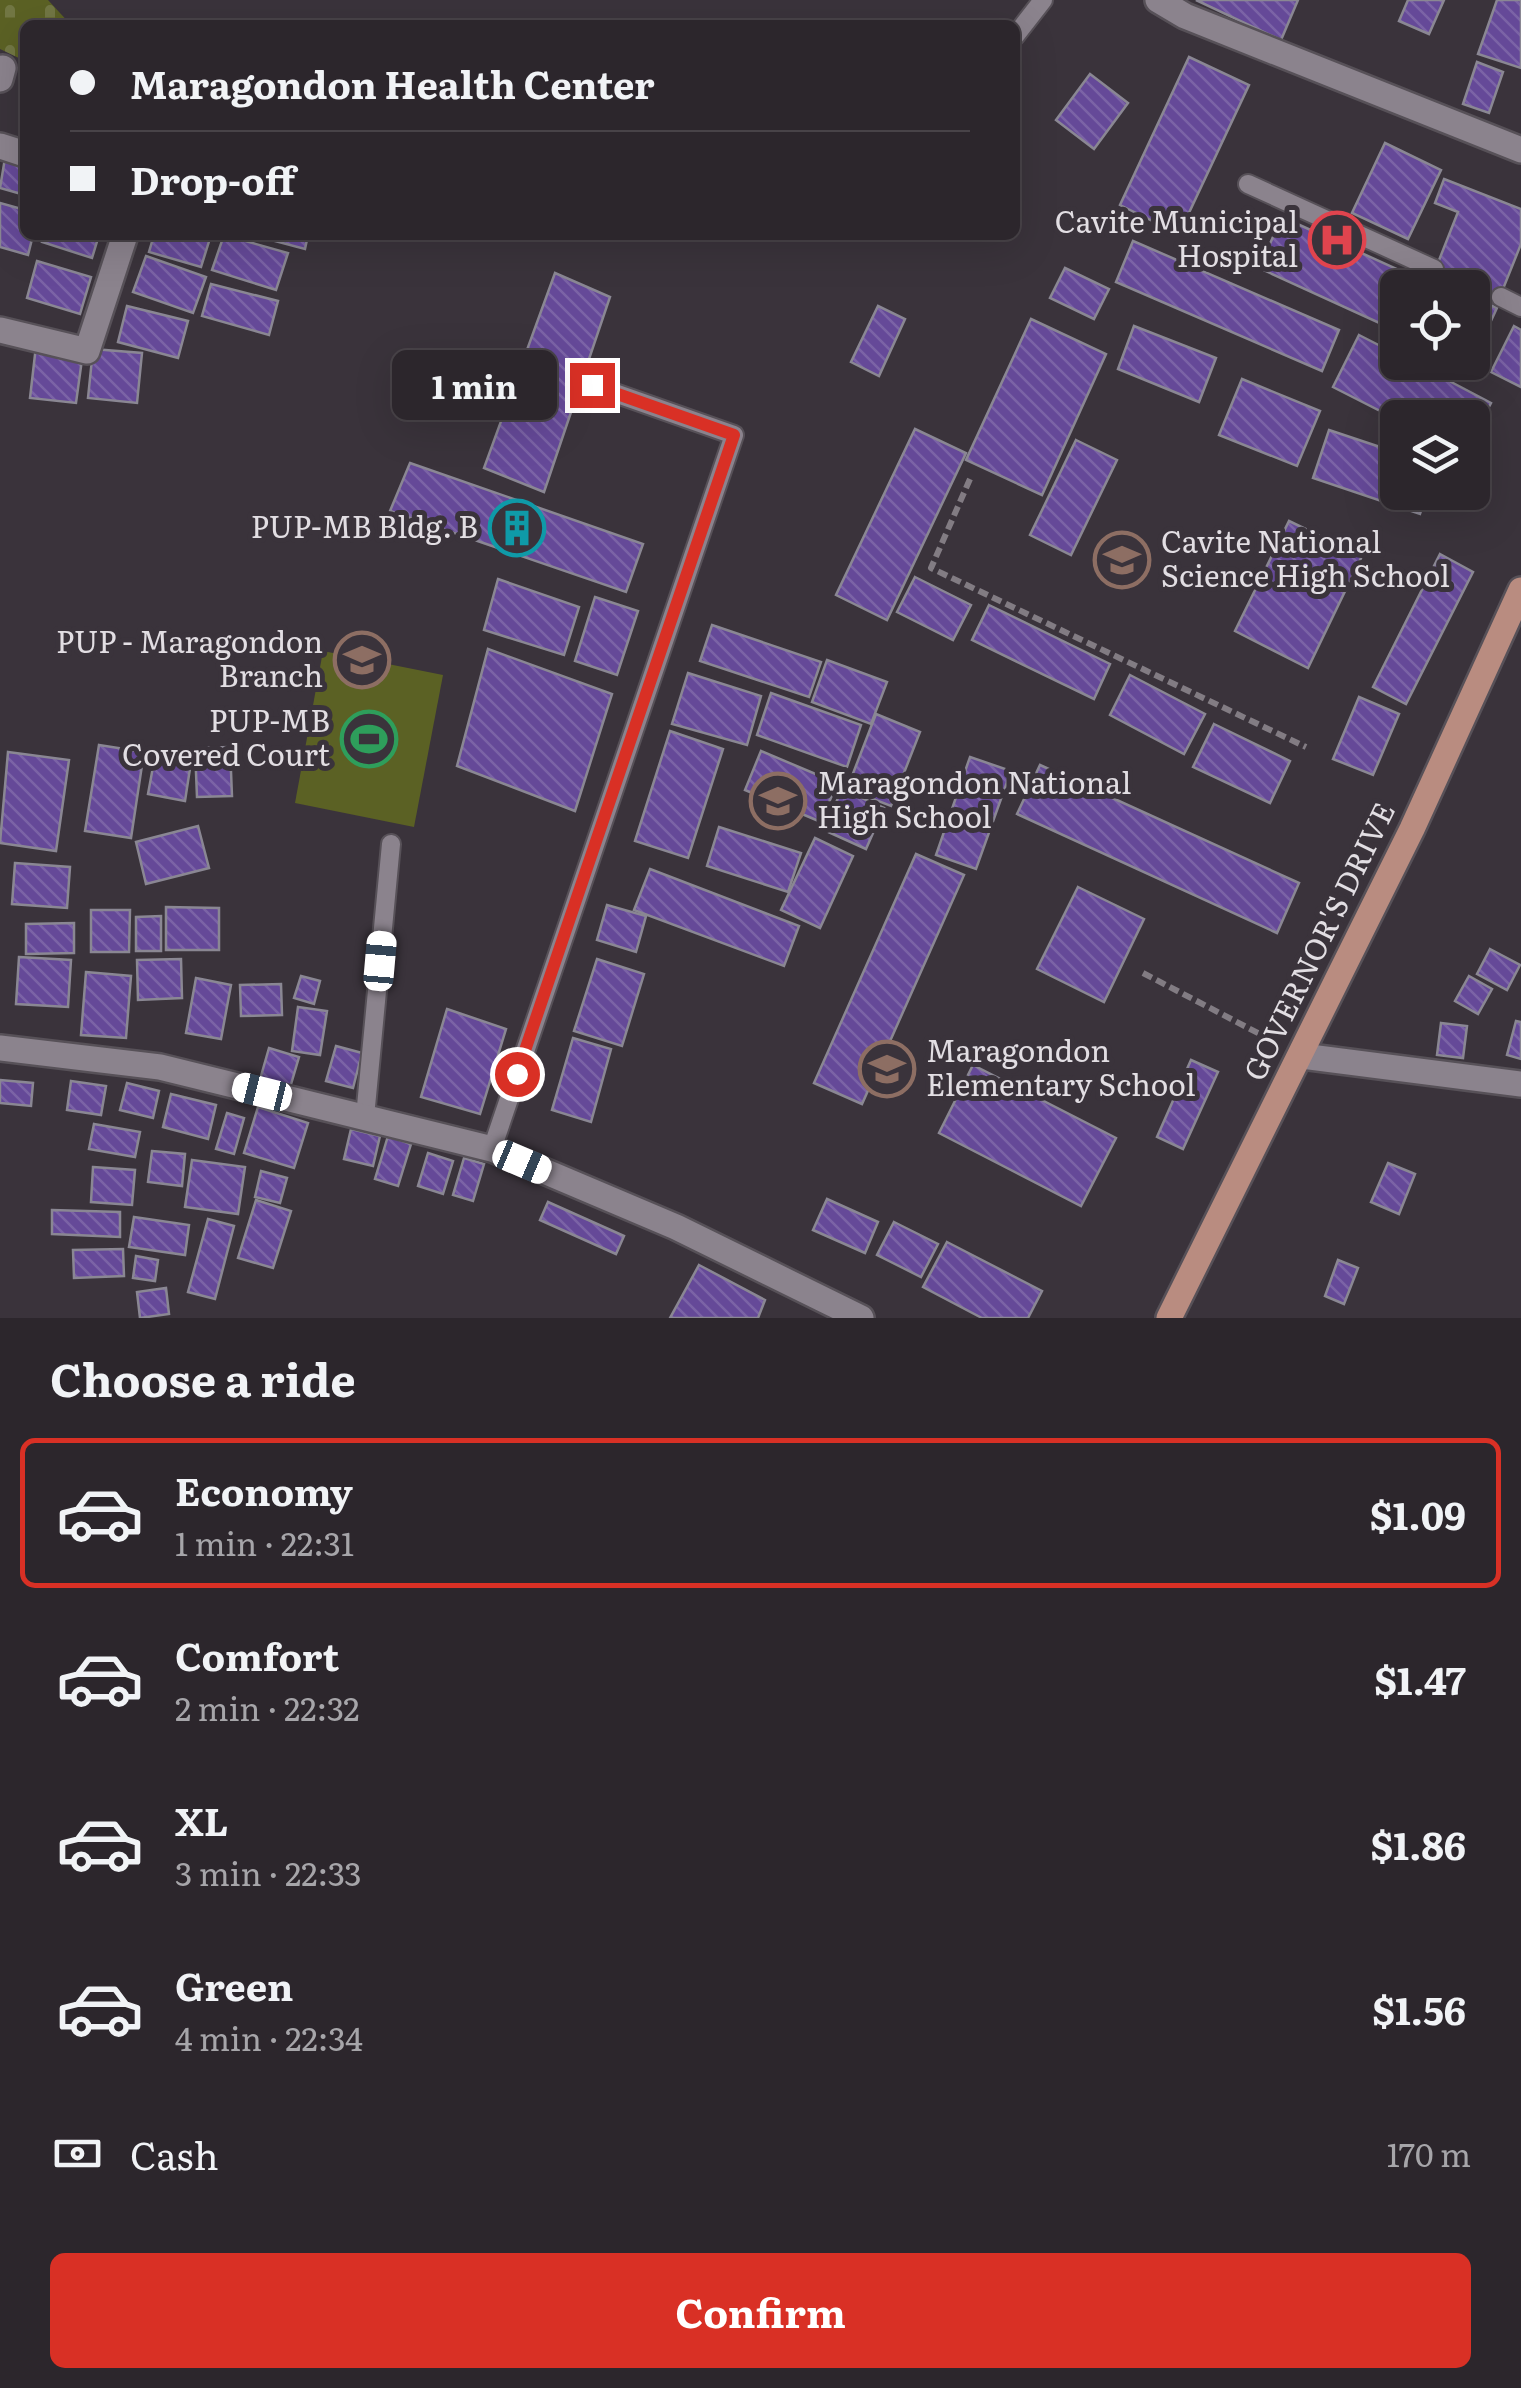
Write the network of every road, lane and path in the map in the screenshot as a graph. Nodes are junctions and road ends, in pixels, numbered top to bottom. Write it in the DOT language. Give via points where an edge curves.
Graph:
graph roads {
  1 [pos="1043,0"];
  2 [pos="1158,0"];
  3 [pos="1020,30"];
  4 [pos="1521,150"];
  5 [pos="1248,184"];
  6 [pos="123,240"];
  7 [pos="1434,269"];
  8 [pos="1502,297"];
  9 [pos="1521,306"];
  10 [pos="0,330"];
  11 [pos="592,385"];
  12 [pos="970,479"];
  13 [pos="1521,590"];
  14 [pos="1306,747"];
  15 [pos="390,844"];
  16 [pos="1143,973"];
  17 [pos="1273,1042"];
  18 [pos="0,1048"];
  19 [pos="1302,1056"];
  20 [pos="1521,1084"];
  21 [pos="365,1117"];
  22 [pos="492,1148"];
  23 [pos="861,1318"];
  24 [pos="1169,1318"];
  1 -- 3 [label="lane"];
  2 -- 4 [label="street"];
  5 -- 7 [label="lane"];
  6 -- 10 [label="street" via="87,351"];
  8 -- 9 [label="lane"];
  11 -- 22 [label="lane" via="734,435"];
  12 -- 14 [label="path" via="931,568"];
  13 -- 19 [label="main road, GOVERNOR'S DRIVE"];
  15 -- 21 [label="lane"];
  16 -- 17 [label="path"];
  18 -- 21 [label="street" via="160,1067"];
  19 -- 20 [label="street"];
  19 -- 24 [label="main road, GOVERNOR'S DRIVE"];
  21 -- 22 [label="street"];
  22 -- 23 [label="street" via="676,1227"];
}
